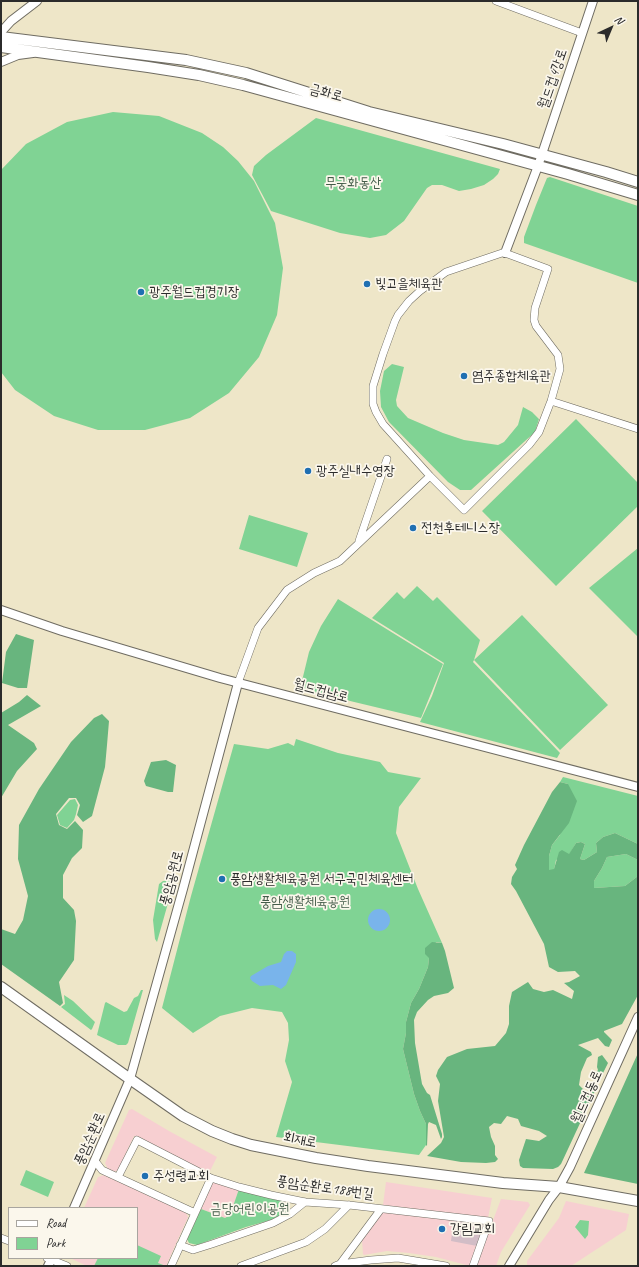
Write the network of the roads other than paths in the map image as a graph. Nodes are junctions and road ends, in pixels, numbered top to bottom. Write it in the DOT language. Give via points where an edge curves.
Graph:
graph roads {
  1 [pos="37,1"];
  2 [pos="496,1"];
  3 [pos="593,1"];
  4 [pos="1,32"];
  5 [pos="582,33"];
  6 [pos="1,37"];
  7 [pos="1,47"];
  8 [pos="41,52"];
  9 [pos="1,62"];
  10 [pos="541,155"];
  11 [pos="538,166"];
  12 [pos="638,182"];
  13 [pos="638,195"];
  14 [pos="505,253"];
  15 [pos="551,401"];
  16 [pos="638,429"];
  17 [pos="387,459"];
  18 [pos="430,476"];
  19 [pos="358,543"];
  20 [pos="1,610"];
  21 [pos="238,683"];
  22 [pos="638,786"];
  23 [pos="1,987"];
  24 [pos="638,1017"];
  25 [pos="130,1079"];
  26 [pos="95,1161"];
  27 [pos="118,1177"];
  28 [pos="210,1178"];
  29 [pos="559,1187"];
  30 [pos="638,1201"];
  31 [pos="304,1202"];
  32 [pos="350,1205"];
  33 [pos="74,1207"];
  34 [pos="380,1209"];
  35 [pos="195,1213"];
  36 [pos="180,1245"];
  37 [pos="50,1260"];
  38 [pos="338,1265"];
  39 [pos="67,1266"];
  40 [pos="171,1266"];
  41 [pos="241,1266"];
  42 [pos="446,1266"];
  43 [pos="473,1266"];
  44 [pos="509,1266"];
  1 -- 4 [label="street"];
  2 -- 5 [label="street"];
  3 -- 5 [label="street, 월드컵4강로"];
  5 -- 10 [label="street, 월드컵4강로"];
  6 -- 10 [label="main road, 금화로" via="186,60 246,73 369,112"];
  7 -- 8 [label="main road, 금화로"];
  8 -- 9 [label="street" via="18,55"];
  8 -- 11 [label="main road, 금화로" via="199,75 236,83"];
  10 -- 11 [label="street, 월드컵4강로"];
  10 -- 12 [label="main road, 금화로"];
  11 -- 13 [label="main road, 금화로"];
  11 -- 14 [label="street, 월드컵4강로"];
  14 -- 15 [label="street" via="548,269 535,308 534,320 559,358 560,369"];
  14 -- 18 [label="street" via="446,272 420,291 398,315 382,356 373,386 373,404 376,412 386,428"];
  15 -- 16 [label="street"];
  15 -- 18 [label="street" via="535,438 464,510"];
  17 -- 19 [label="street"];
  18 -- 19 [label="street"];
  19 -- 21 [label="street" via="340,561 287,590 258,628"];
  20 -- 21 [label="street, 월드컵남로" via="62,631"];
  21 -- 22 [label="street, 월드컵남로"];
  21 -- 25 [label="street, 풍암공원로"];
  23 -- 25 [label="main road, 회재로"];
  24 -- 29 [label="street, 월드컵동로"];
  25 -- 26 [label="street, 풍암순환로"];
  25 -- 29 [label="main road, 회재로" via="183,1116 212,1131 251,1145 368,1166 503,1183"];
  26 -- 27 [label="street" via="102,1170"];
  26 -- 33 [label="street, 풍암순환로"];
  27 -- 28 [label="street, 풍암순환로188번길" via="137,1140"];
  27 -- 35 [label="street"];
  28 -- 31 [label="street, 풍암순환로188번길"];
  28 -- 35 [label="street"];
  29 -- 30 [label="main road, 회재로"];
  29 -- 44 [label="street, 월드컵동로"];
  31 -- 32 [label="street, 풍암순환로188번길"];
  31 -- 36 [label="street" via="290,1214 273,1222 212,1244 193,1250"];
  32 -- 34 [label="street, 풍암순환로188번길"];
  32 -- 41 [label="street" via="325,1229 306,1242"];
  34 -- 38 [label="street"];
  34 -- 43 [label="street, 풍암순환로188번길" via="489,1221"];
  35 -- 36 [label="street"];
  36 -- 40 [label="street"];
  37 -- 39 [label="street"];
  38 -- 42 [label="street" via="398,1258"];
}
